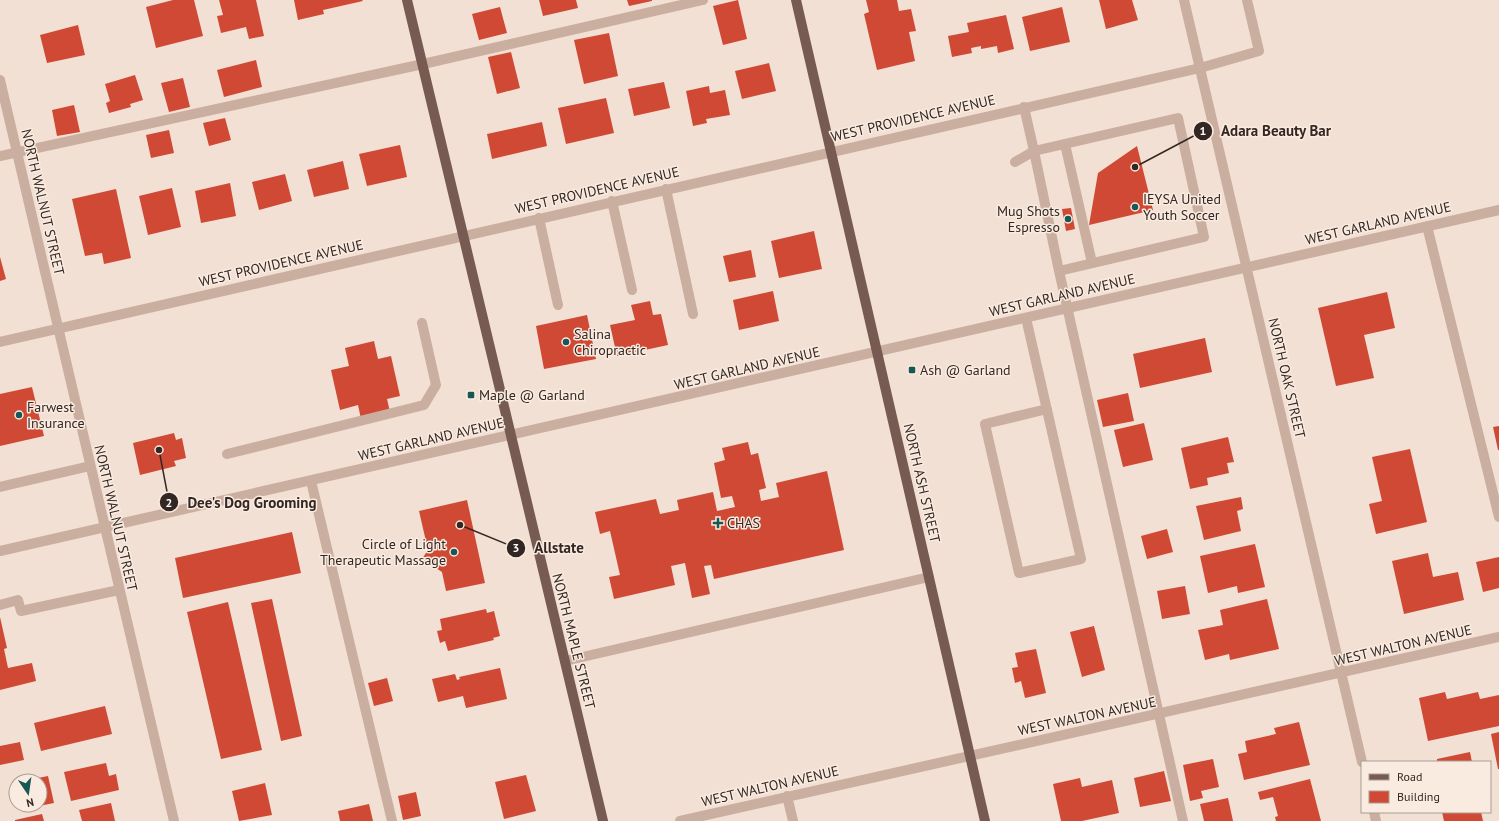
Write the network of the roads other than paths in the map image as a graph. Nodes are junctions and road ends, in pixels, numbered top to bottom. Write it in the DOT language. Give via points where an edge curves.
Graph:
graph roads {
  1 [pos="407,0"];
  2 [pos="703,0"];
  3 [pos="796,0"];
  4 [pos="1184,0"];
  5 [pos="1246,0"];
  6 [pos="422,64"];
  7 [pos="1200,68"];
  8 [pos="0,80"];
  9 [pos="1024,108"];
  10 [pos="1065,144"];
  11 [pos="832,151"];
  12 [pos="1034,151"];
  13 [pos="17,152"];
  14 [pos="0,156"];
  15 [pos="1014,162"];
  16 [pos="666,189"];
  17 [pos="612,201"];
  18 [pos="1499,210"];
  19 [pos="539,218"];
  20 [pos="1427,226"];
  21 [pos="462,235"];
  22 [pos="1092,263"];
  23 [pos="1247,267"];
  24 [pos="1060,271"];
  25 [pos="632,290"];
  26 [pos="558,305"];
  27 [pos="1067,308"];
  28 [pos="693,314"];
  29 [pos="1026,318"];
  30 [pos="422,323"];
  31 [pos="58,329"];
  32 [pos="0,342"];
  33 [pos="878,352"];
  34 [pos="1046,409"];
  35 [pos="510,435"];
  36 [pos="227,454"];
  37 [pos="90,466"];
  38 [pos="311,481"];
  39 [pos="0,486"];
  40 [pos="1499,517"];
  41 [pos="104,527"];
  42 [pos="0,551"];
  43 [pos="929,577"];
  44 [pos="119,590"];
  45 [pos="0,605"];
  46 [pos="1499,637"];
  47 [pos="564,661"];
  48 [pos="1341,673"];
  49 [pos="1159,715"];
  50 [pos="970,755"];
  51 [pos="1362,761"];
  52 [pos="787,796"];
  53 [pos="174,821"];
  54 [pos="392,821"];
  55 [pos="603,821"];
  56 [pos="680,821"];
  57 [pos="793,821"];
  58 [pos="985,821"];
  59 [pos="1182,821"];
  1 -- 6 [label="main road, NORTH MAPLE STREET"];
  2 -- 6 [label="street"];
  3 -- 11 [label="main road, NORTH ASH STREET"];
  4 -- 7 [label="street, NORTH OAK STREET"];
  5 -- 7 [label="street, WEST PROVIDENCE AVENUE" via="1259,51"];
  6 -- 13 [label="street"];
  6 -- 21 [label="main road, NORTH MAPLE STREET"];
  7 -- 9 [label="street, WEST PROVIDENCE AVENUE"];
  7 -- 23 [label="street, NORTH OAK STREET"];
  8 -- 13 [label="street, NORTH WALNUT STREET"];
  9 -- 11 [label="street, WEST PROVIDENCE AVENUE"];
  9 -- 12 [label="street"];
  10 -- 12 [label="street"];
  10 -- 22 [label="street"];
  10 -- 22 [label="street" via="1178,118 1204,237"];
  11 -- 16 [label="street, WEST PROVIDENCE AVENUE"];
  11 -- 33 [label="main road, NORTH ASH STREET"];
  12 -- 15 [label="street"];
  12 -- 24 [label="street"];
  13 -- 14 [label="street"];
  13 -- 31 [label="street, NORTH WALNUT STREET"];
  16 -- 17 [label="street, WEST PROVIDENCE AVENUE"];
  16 -- 28 [label="street"];
  17 -- 19 [label="street, WEST PROVIDENCE AVENUE"];
  17 -- 25 [label="street"];
  18 -- 20 [label="street, WEST GARLAND AVENUE"];
  19 -- 21 [label="street, WEST PROVIDENCE AVENUE"];
  19 -- 26 [label="street"];
  20 -- 23 [label="street, WEST GARLAND AVENUE"];
  20 -- 40 [label="street"];
  21 -- 31 [label="street, WEST PROVIDENCE AVENUE"];
  21 -- 35 [label="main road, NORTH MAPLE STREET"];
  22 -- 24 [label="street"];
  23 -- 27 [label="street, WEST GARLAND AVENUE"];
  23 -- 48 [label="street, NORTH OAK STREET"];
  24 -- 27 [label="street"];
  27 -- 29 [label="street, WEST GARLAND AVENUE"];
  27 -- 49 [label="street"];
  29 -- 33 [label="street, WEST GARLAND AVENUE"];
  29 -- 34 [label="street"];
  30 -- 36 [label="street" via="436,385 424,405"];
  31 -- 32 [label="street, WEST PROVIDENCE AVENUE"];
  31 -- 37 [label="street, NORTH WALNUT STREET"];
  33 -- 35 [label="street, WEST GARLAND AVENUE"];
  33 -- 43 [label="main road, NORTH ASH STREET"];
  34 -- 34 [label="street" via="1081,559 1020,573 985,424"];
  35 -- 38 [label="street, WEST GARLAND AVENUE"];
  35 -- 47 [label="main road, NORTH MAPLE STREET"];
  37 -- 39 [label="street"];
  37 -- 41 [label="street, NORTH WALNUT STREET"];
  38 -- 41 [label="street, WEST GARLAND AVENUE"];
  38 -- 54 [label="street"];
  41 -- 42 [label="street, WEST GARLAND AVENUE"];
  41 -- 44 [label="street, NORTH WALNUT STREET"];
  43 -- 47 [label="street"];
  43 -- 50 [label="main road, NORTH ASH STREET"];
  44 -- 45 [label="street" via="21,612 18,600"];
  44 -- 53 [label="street, NORTH WALNUT STREET"];
  46 -- 48 [label="street, WEST WALTON AVENUE"];
  47 -- 55 [label="main road, NORTH MAPLE STREET"];
  48 -- 49 [label="street, WEST WALTON AVENUE"];
  48 -- 51 [label="street, NORTH OAK STREET"];
  49 -- 50 [label="street, WEST WALTON AVENUE"];
  49 -- 59 [label="street"];
  50 -- 52 [label="street, WEST WALTON AVENUE"];
  50 -- 58 [label="main road, NORTH ASH STREET"];
  52 -- 56 [label="street, WEST WALTON AVENUE"];
  52 -- 57 [label="street"];
}
